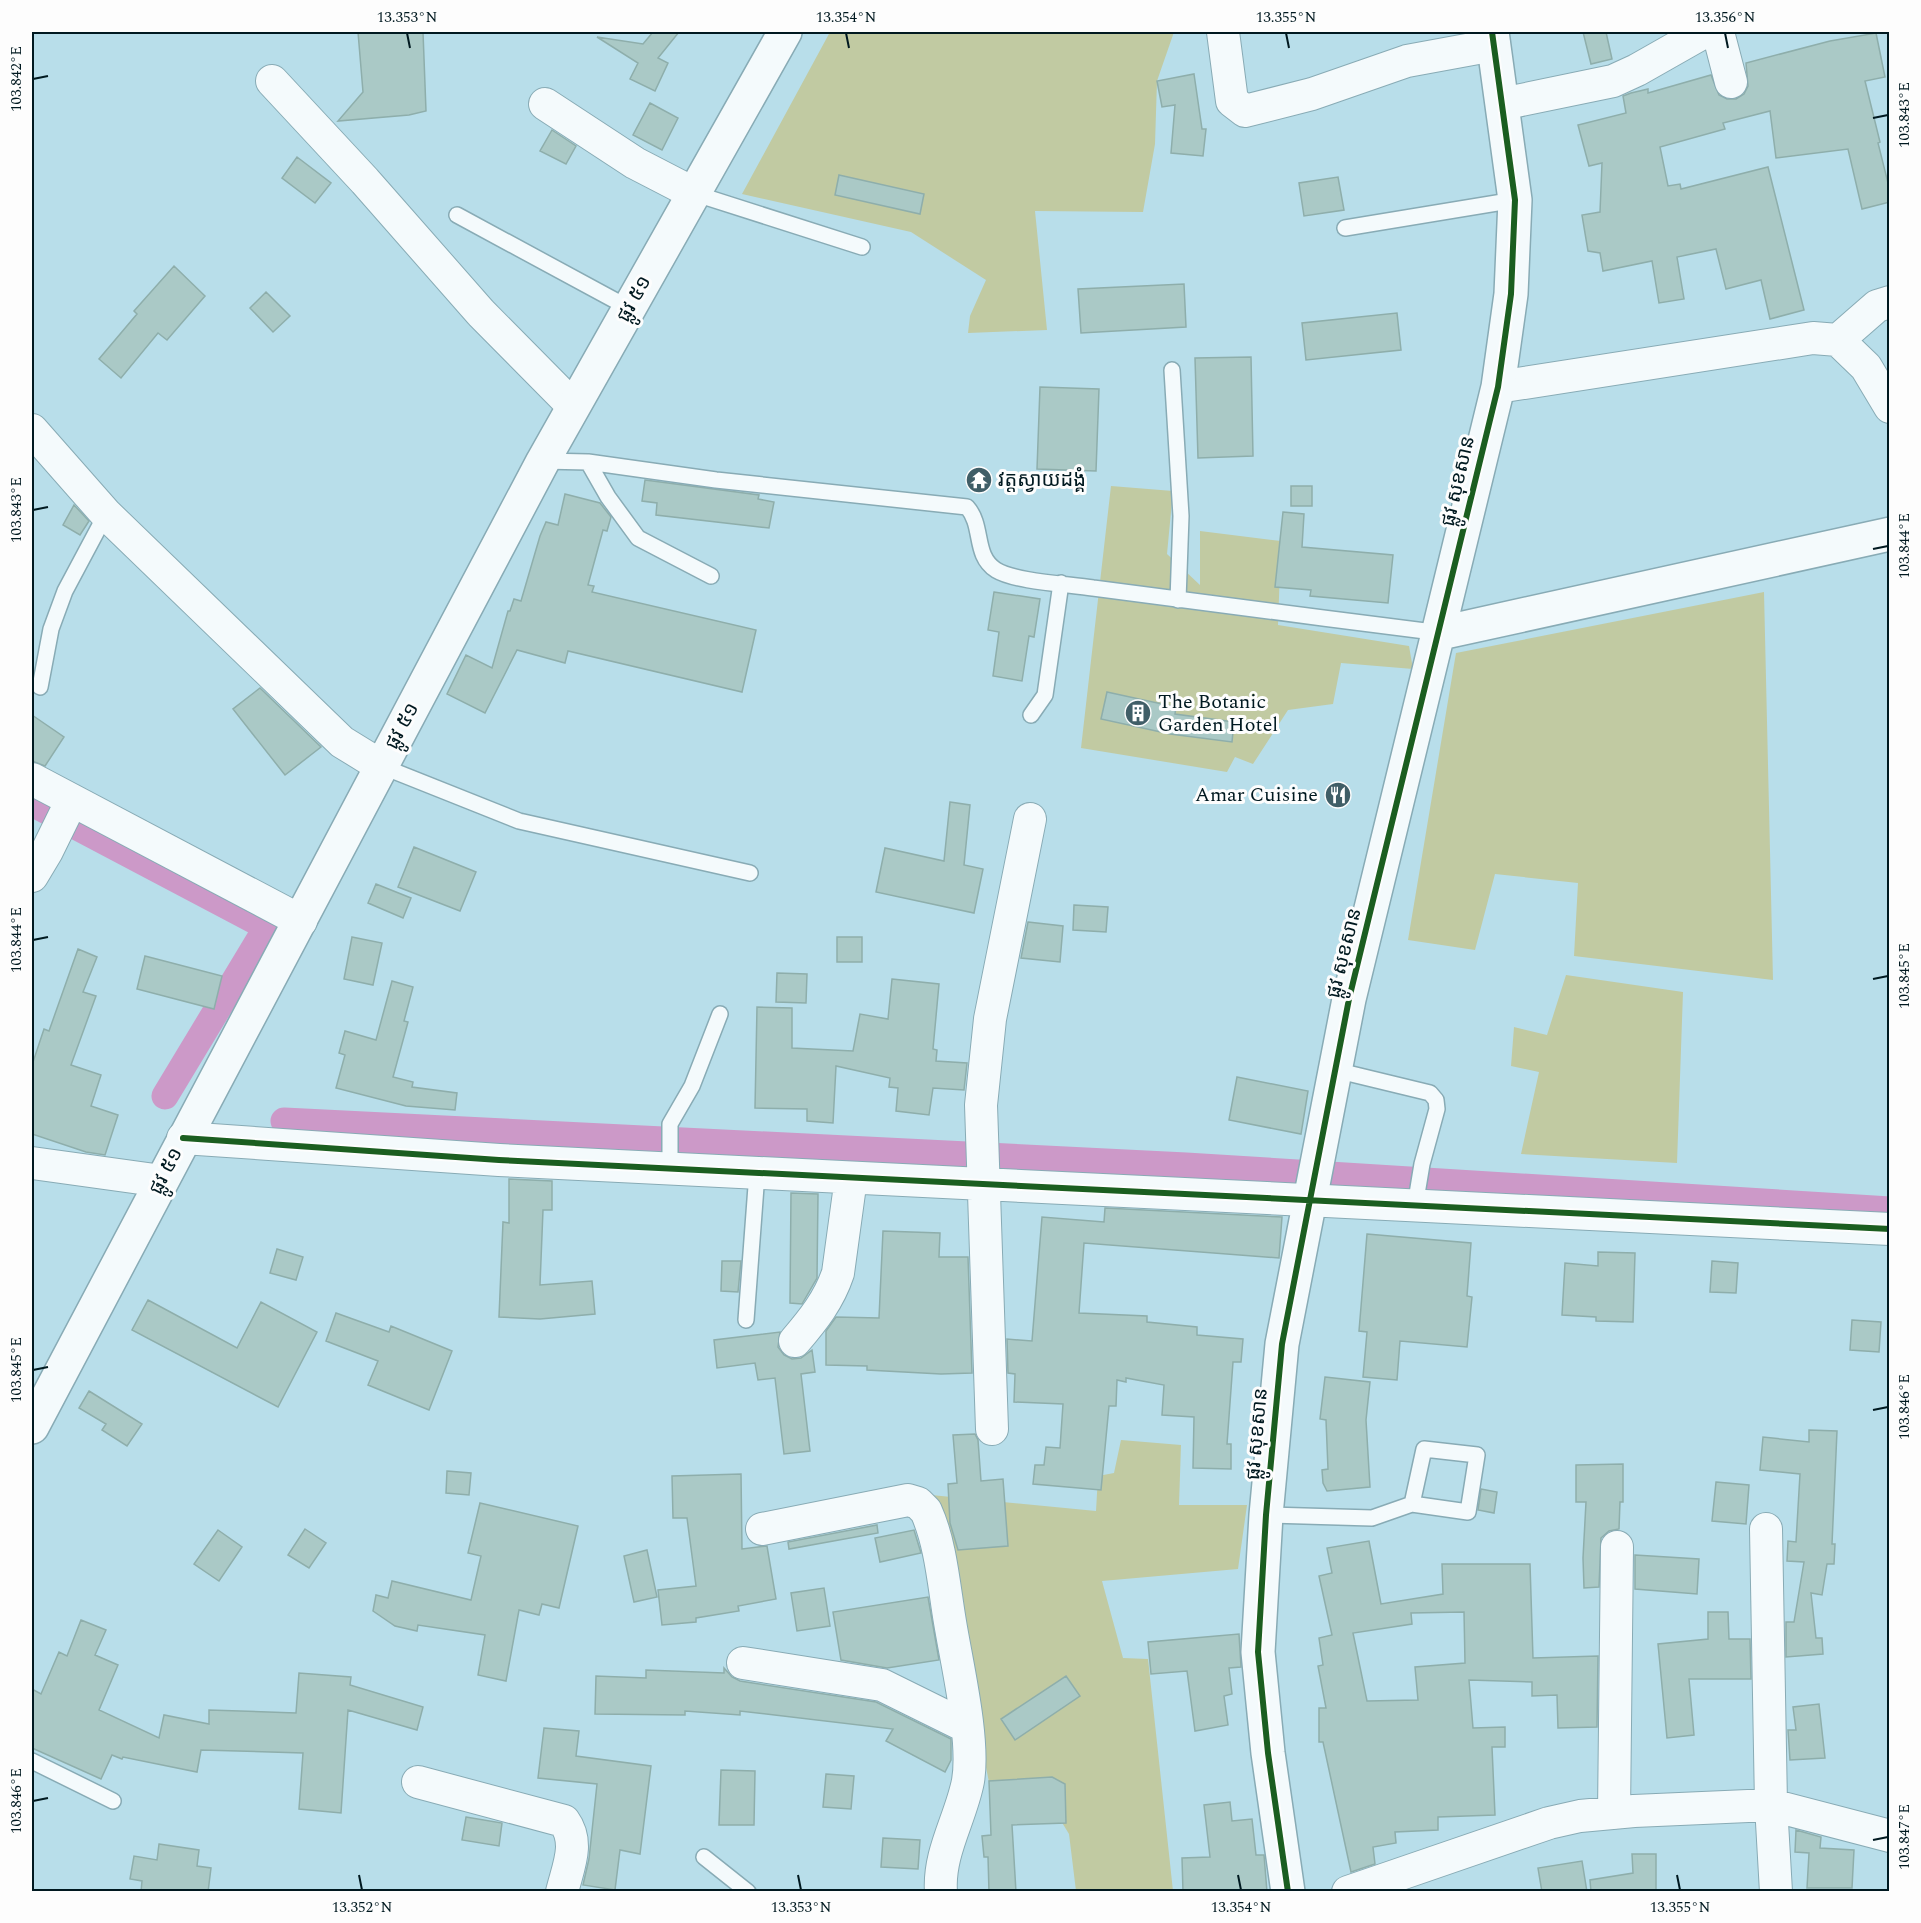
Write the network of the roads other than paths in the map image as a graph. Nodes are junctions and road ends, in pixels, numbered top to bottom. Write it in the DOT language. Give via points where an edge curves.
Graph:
graph roads {
  1 [pos="785,32"];
  2 [pos="1223,32"];
  3 [pos="1704,32"];
  4 [pos="1718,32"];
  5 [pos="1493,38"];
  6 [pos="272,81"];
  7 [pos="1731,82"];
  8 [pos="545,104"];
  9 [pos="1502,104"];
  10 [pos="693,193"];
  11 [pos="1515,200"];
  12 [pos="457,215"];
  13 [pos="1345,228"];
  14 [pos="862,247"];
  15 [pos="1890,302"];
  16 [pos="629,308"];
  17 [pos="1838,340"];
  18 [pos="1172,370"];
  19 [pos="1498,387"];
  20 [pos="573,406"];
  21 [pos="1890,407"];
  22 [pos="32,430"];
  23 [pos="543,461"];
  24 [pos="588,462"];
  25 [pos="106,514"];
  26 [pos="1890,534"];
  27 [pos="711,576"];
  28 [pos="1061,583"];
  29 [pos="1178,600"];
  30 [pos="1440,633"];
  31 [pos="40,687"];
  32 [pos="1031,715"];
  33 [pos="381,766"];
  34 [pos="32,779"];
  35 [pos="66,813"];
  36 [pos="1030,819"];
  37 [pos="750,873"];
  38 [pos="32,876"];
  39 [pos="301,921"];
  40 [pos="720,1014"];
  41 [pos="1335,1071"];
  42 [pos="183,1138"];
  43 [pos="670,1160"];
  44 [pos="32,1163"];
  45 [pos="982,1167"];
  46 [pos="757,1173"];
  47 [pos="851,1178"];
  48 [pos="162,1181"];
  49 [pos="1311,1196"];
  50 [pos="1416,1199"];
  51 [pos="1890,1229"];
  52 [pos="746,1320"];
  53 [pos="795,1341"];
  54 [pos="32,1427"];
  55 [pos="992,1429"];
  56 [pos="1412,1504"];
  57 [pos="1266,1515"];
  58 [pos="762,1529"];
  59 [pos="1766,1529"];
  60 [pos="1617,1547"];
  61 [pos="744,1663"];
  62 [pos="967,1727"];
  63 [pos="32,1761"];
  64 [pos="418,1782"];
  65 [pos="113,1801"];
  66 [pos="1771,1805"];
  67 [pos="1614,1813"];
  68 [pos="1890,1836"];
  69 [pos="704,1857"];
  70 [pos="562,1892"];
  71 [pos="748,1892"];
  72 [pos="941,1892"];
  73 [pos="1288,1892"];
  74 [pos="1348,1892"];
  75 [pos="1776,1892"];
  1 -- 10 [label="street, ផ្លូវ ៥១"];
  2 -- 5 [label="street" via="1232,101 1245,111"];
  3 -- 9 [label="street" via="1613,81"];
  4 -- 7 [label="street"];
  5 -- 9 [label="street, ផ្លូវ សុខសាន"];
  6 -- 20 [label="street" via="481,313"];
  8 -- 10 [label="street" via="635,163"];
  9 -- 11 [label="street, ផ្លូវ សុខសាន"];
  10 -- 14 [label="lane"];
  10 -- 16 [label="street, ផ្លូវ ៥១"];
  11 -- 13 [label="lane"];
  11 -- 19 [label="street, ផ្លូវ សុខសាន" via="1511,294"];
  12 -- 16 [label="lane"];
  15 -- 17 [label="street" via="1877,306"];
  16 -- 20 [label="street, ផ្លូវ ៥១"];
  17 -- 19 [label="street" via="1813,338"];
  17 -- 21 [label="street" via="1866,367"];
  18 -- 29 [label="lane" via="1181,516"];
  19 -- 30 [label="street, ផ្លូវ សុខសាន"];
  20 -- 23 [label="street, ផ្លូវ ៥១"];
  22 -- 25 [label="street"];
  23 -- 24 [label="lane"];
  23 -- 33 [label="street, ផ្លូវ ៥១"];
  24 -- 27 [label="lane" via="639,538"];
  24 -- 28 [label="lane" via="967,507 975,515 984,558 995,569 1016,579"];
  25 -- 31 [label="lane" via="65,591 51,629"];
  25 -- 33 [label="street" via="342,742"];
  26 -- 30 [label="street"];
  28 -- 29 [label="lane"];
  28 -- 32 [label="lane" via="1045,695"];
  29 -- 30 [label="lane"];
  30 -- 41 [label="street, ផ្លូវ សុខសាន" via="1349,999"];
  33 -- 37 [label="lane" via="519,821"];
  33 -- 39 [label="street, ផ្លូវ ៥១"];
  34 -- 35 [label="street"];
  35 -- 38 [label="street"];
  35 -- 39 [label="street"];
  36 -- 45 [label="street" via="990,1019 981,1105"];
  39 -- 42 [label="street, ផ្លូវ ៥១"];
  40 -- 43 [label="lane" via="692,1086 670,1124"];
  41 -- 49 [label="street, ផ្លូវ សុខសាន"];
  41 -- 50 [label="lane" via="1430,1093 1436,1100"];
  42 -- 43 [label="street"];
  42 -- 48 [label="street, ផ្លូវ ៥១"];
  43 -- 46 [label="street"];
  44 -- 48 [label="street"];
  45 -- 47 [label="street"];
  45 -- 49 [label="street"];
  45 -- 55 [label="street"];
  46 -- 47 [label="street"];
  46 -- 52 [label="lane"];
  47 -- 53 [label="street" via="834,1286"];
  48 -- 54 [label="street, ផ្លូវ ៥១"];
  49 -- 50 [label="street"];
  49 -- 57 [label="street, ផ្លូវ សុខសាន" via="1282,1344"];
  50 -- 51 [label="street"];
  56 -- 56 [label="lane" via="1424,1449 1477,1455 1468,1512"];
  56 -- 57 [label="lane" via="1372,1518"];
  57 -- 73 [label="street, ផ្លូវ សុខសាន" via="1258,1652"];
  58 -- 62 [label="street" via="908,1500 918,1503 926,1511 943,1584"];
  59 -- 66 [label="street"];
  60 -- 67 [label="street"];
  61 -- 62 [label="street" via="882,1685"];
  62 -- 72 [label="street" via="968,1780 942,1867"];
  63 -- 65 [label="lane"];
  64 -- 70 [label="street" via="564,1821 573,1846"];
  66 -- 67 [label="street"];
  66 -- 68 [label="street"];
  66 -- 75 [label="street"];
  67 -- 74 [label="street" via="1549,1824"];
  69 -- 71 [label="lane"];
}
